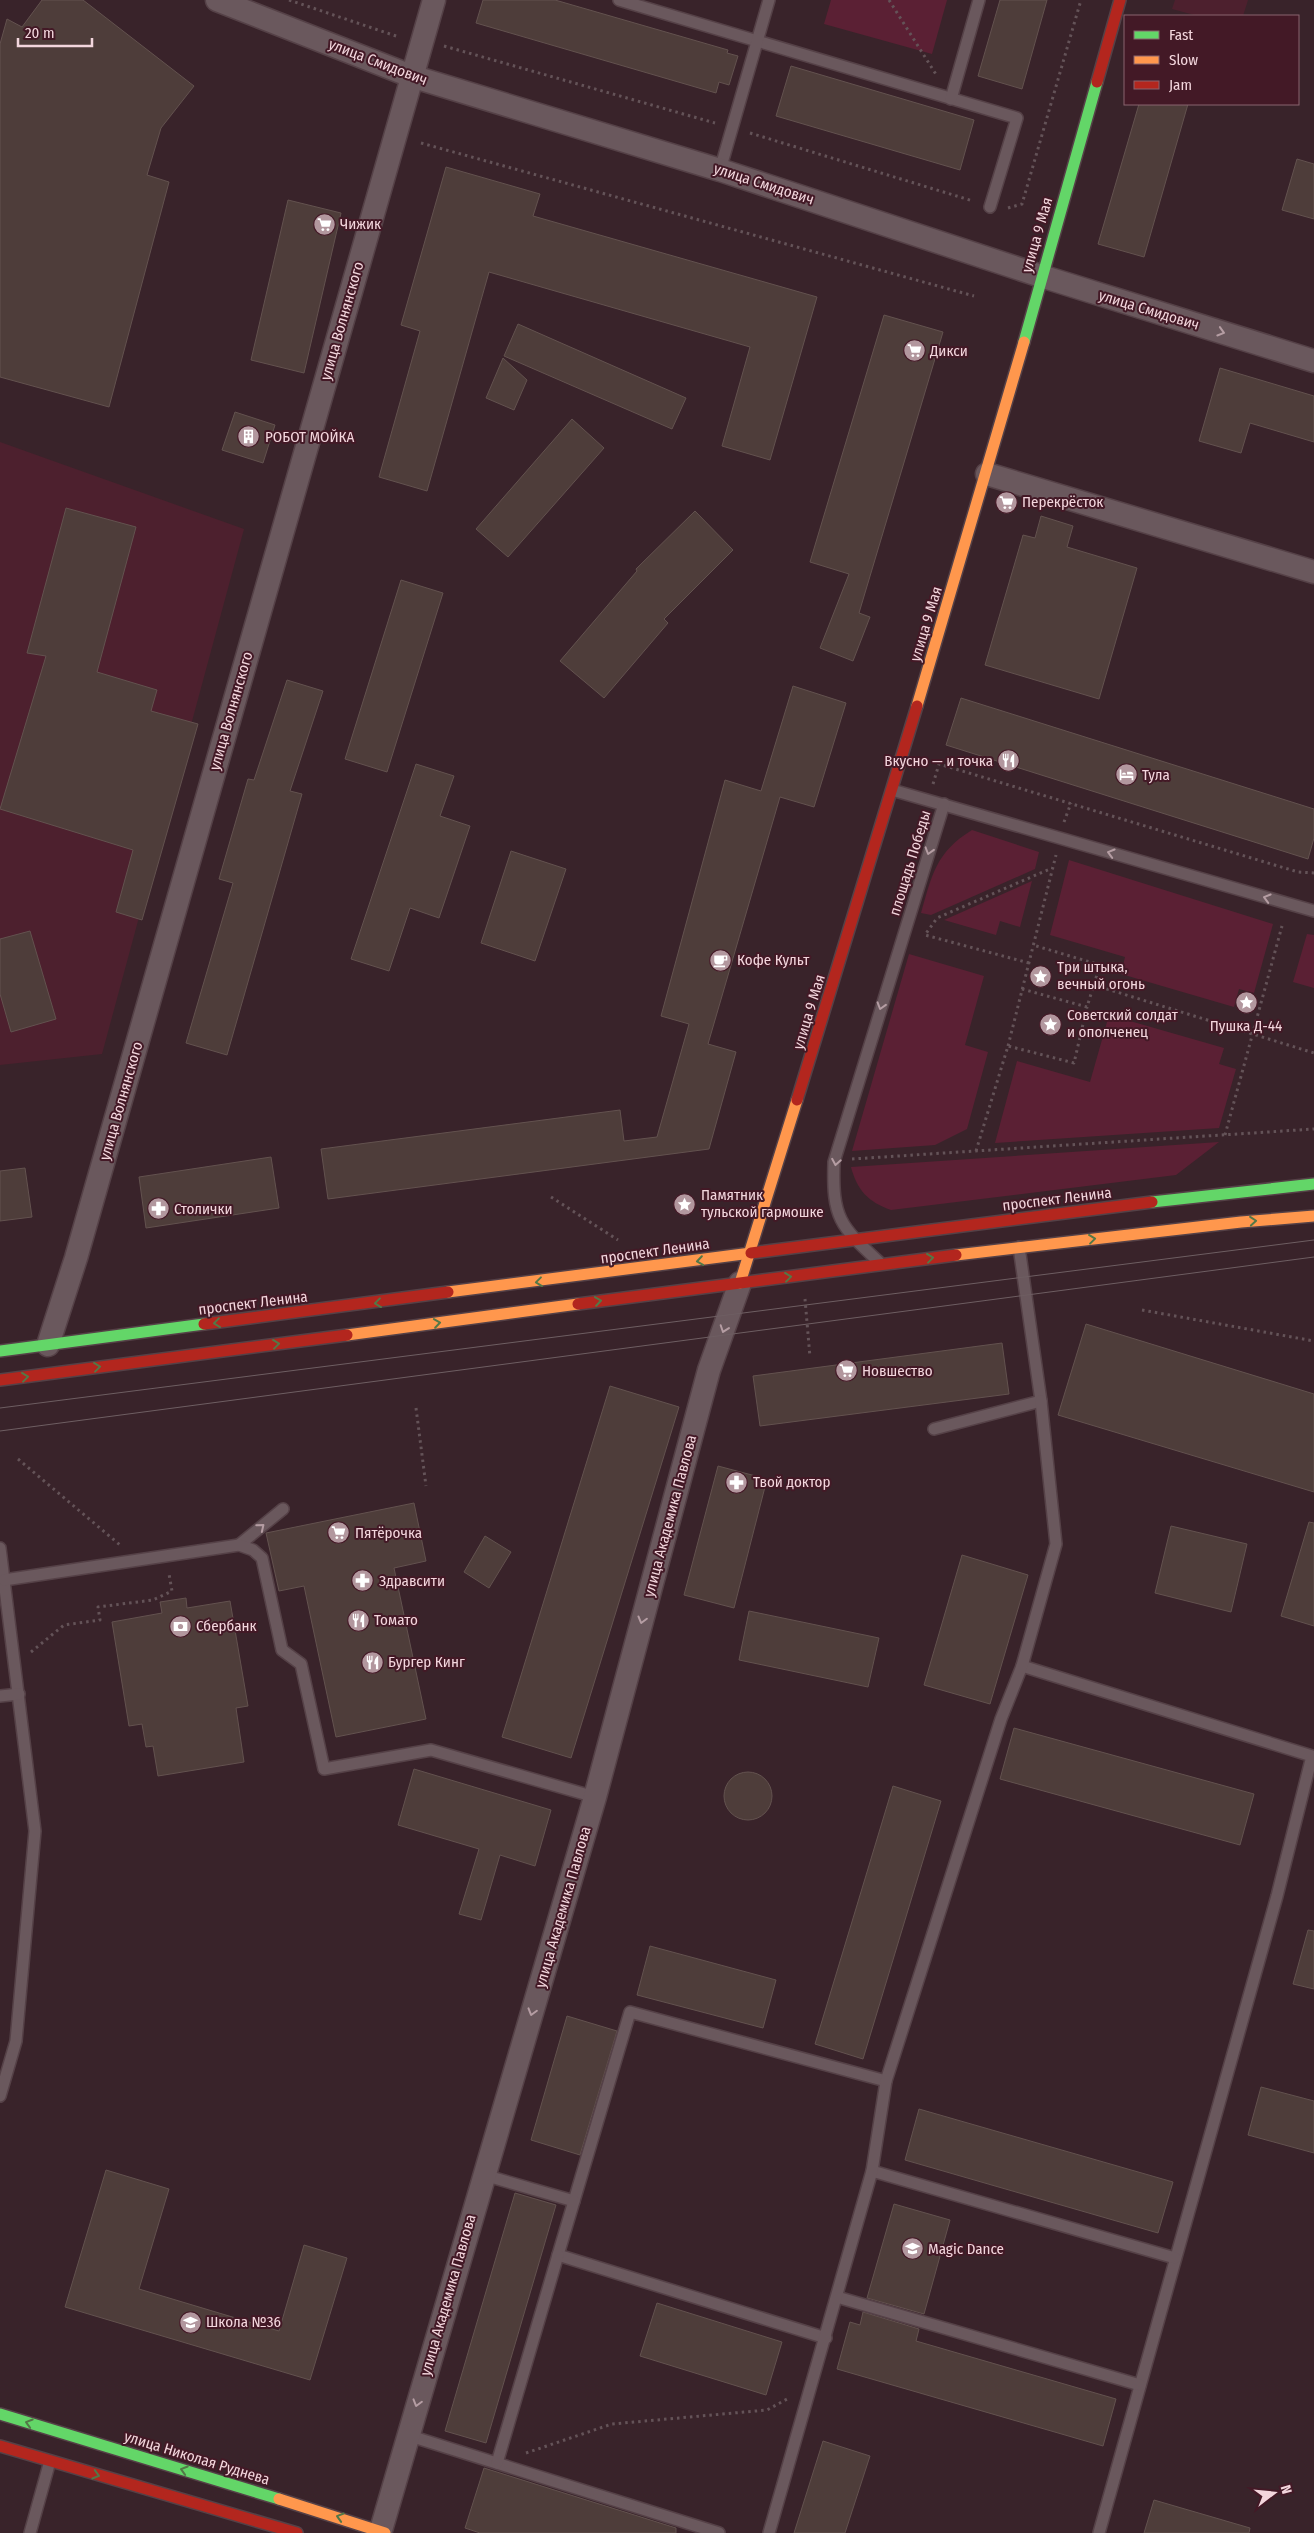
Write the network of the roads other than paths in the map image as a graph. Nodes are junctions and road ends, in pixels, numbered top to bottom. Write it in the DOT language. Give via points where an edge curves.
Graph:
graph roads {
  1 [pos="216,0"];
  2 [pos="434,0"];
  3 [pos="619,0"];
  4 [pos="769,0"];
  5 [pos="979,0"];
  6 [pos="1120,0"];
  7 [pos="757,41"];
  8 [pos="411,76"];
  9 [pos="951,99"];
  10 [pos="720,170"];
  11 [pos="990,207"];
  12 [pos="1041,276"];
  13 [pos="1314,361"];
  14 [pos="986,474"];
  15 [pos="1314,572"];
  16 [pos="892,790"];
  17 [pos="944,804"];
  18 [pos="1314,911"];
  19 [pos="1314,1184"];
  20 [pos="1314,1216"];
  21 [pos="855,1239"];
  22 [pos="1019,1247"];
  23 [pos="748,1254"];
  24 [pos="882,1264"];
  25 [pos="740,1282"];
  26 [pos="48,1345"];
  27 [pos="0,1351"];
  28 [pos="0,1380"];
  29 [pos="1041,1401"];
  30 [pos="934,1429"];
  31 [pos="284,1509"];
  32 [pos="240,1545"];
  33 [pos="0,1552"];
  34 [pos="4,1580"];
  35 [pos="1022,1666"];
  36 [pos="19,1694"];
  37 [pos="0,1696"];
  38 [pos="595,1797"];
  39 [pos="886,2081"];
  40 [pos="0,2096"];
  41 [pos="872,2171"];
  42 [pos="484,2175"];
  43 [pos="574,2201"];
  44 [pos="558,2255"];
  45 [pos="1176,2258"];
  46 [pos="837,2298"];
  47 [pos="826,2338"];
  48 [pos="1140,2385"];
  49 [pos="0,2414"];
  50 [pos="407,2435"];
  51 [pos="0,2446"];
  52 [pos="50,2461"];
  53 [pos="497,2463"];
  54 [pos="383,2531"];
  55 [pos="30,2533"];
  56 [pos="297,2533"];
  57 [pos="719,2533"];
  58 [pos="769,2533"];
  59 [pos="1099,2533"];
  1 -- 8 [label="street, улица Смидович"];
  2 -- 8 [label="street, улица Волнянского"];
  3 -- 7 [label="lane"];
  4 -- 7 [label="lane"];
  5 -- 9 [label="lane"];
  6 -- 12 [label="main road, улица 9 Мая"];
  7 -- 9 [label="lane"];
  7 -- 10 [label="lane"];
  8 -- 10 [label="street, улица Смидович"];
  8 -- 26 [label="street, улица Волнянского" via="76,1258"];
  9 -- 11 [label="lane" via="1017,118"];
  10 -- 12 [label="street, улица Смидович"];
  12 -- 13 [label="street, улица Смидович, one-way"];
  12 -- 14 [label="main road, улица 9 Мая"];
  14 -- 15 [label="street"];
  14 -- 16 [label="main road, улица 9 Мая"];
  16 -- 17 [label="lane"];
  16 -- 23 [label="main road, улица 9 Мая"];
  18 -- 17 [label="lane, площадь Победы, one-way"];
  17 -- 21 [label="lane, площадь Победы, one-way" via="834,1162 838,1212 847,1231"];
  19 -- 21 [label="main road, проспект Ленина"];
  22 -- 20 [label="main road, one-way"];
  21 -- 23 [label="main road, проспект Ленина"];
  21 -- 24 [label="lane, площадь Победы"];
  24 -- 22 [label="main road, one-way"];
  22 -- 29 [label="lane"];
  23 -- 25 [label="main road, улица 9 Мая"];
  23 -- 26 [label="main road, проспект Ленина, one-way"];
  25 -- 24 [label="main road, one-way"];
  28 -- 25 [label="main road, one-way"];
  25 -- 38 [label="street, улица Академика Павлова, one-way" via="709,1370"];
  26 -- 27 [label="main road, проспект Ленина"];
  29 -- 30 [label="lane"];
  29 -- 35 [label="lane" via="1056,1544"];
  32 -- 31 [label="lane, one-way"];
  32 -- 34 [label="lane"];
  32 -- 38 [label="lane" via="262,1558 282,1650 301,1664 324,1770 431,1750"];
  33 -- 34 [label="lane"];
  34 -- 36 [label="lane"];
  35 -- 39 [label="lane" via="1001,1719"];
  35 -- 45 [label="lane" via="1312,1756 1277,1896"];
  36 -- 37 [label="lane"];
  36 -- 40 [label="lane" via="35,1831 16,2041"];
  38 -- 42 [label="street, улица Академика Павлова, one-way"];
  39 -- 41 [label="lane"];
  39 -- 43 [label="lane" via="630,2012"];
  41 -- 45 [label="lane"];
  41 -- 46 [label="lane"];
  42 -- 43 [label="lane"];
  42 -- 50 [label="street, улица Академика Павлова, one-way"];
  43 -- 44 [label="lane"];
  44 -- 47 [label="lane"];
  44 -- 53 [label="lane"];
  45 -- 48 [label="lane"];
  46 -- 47 [label="lane"];
  46 -- 48 [label="lane"];
  47 -- 58 [label="lane"];
  48 -- 59 [label="lane"];
  54 -- 49 [label="main road, улица Николая Руднева, one-way"];
  50 -- 53 [label="lane"];
  50 -- 54 [label="street, улица Академика Павлова"];
  51 -- 52 [label="main road"];
  52 -- 55 [label="lane"];
  52 -- 56 [label="main road, one-way" via="243,2521"];
  53 -- 57 [label="lane"];
}
